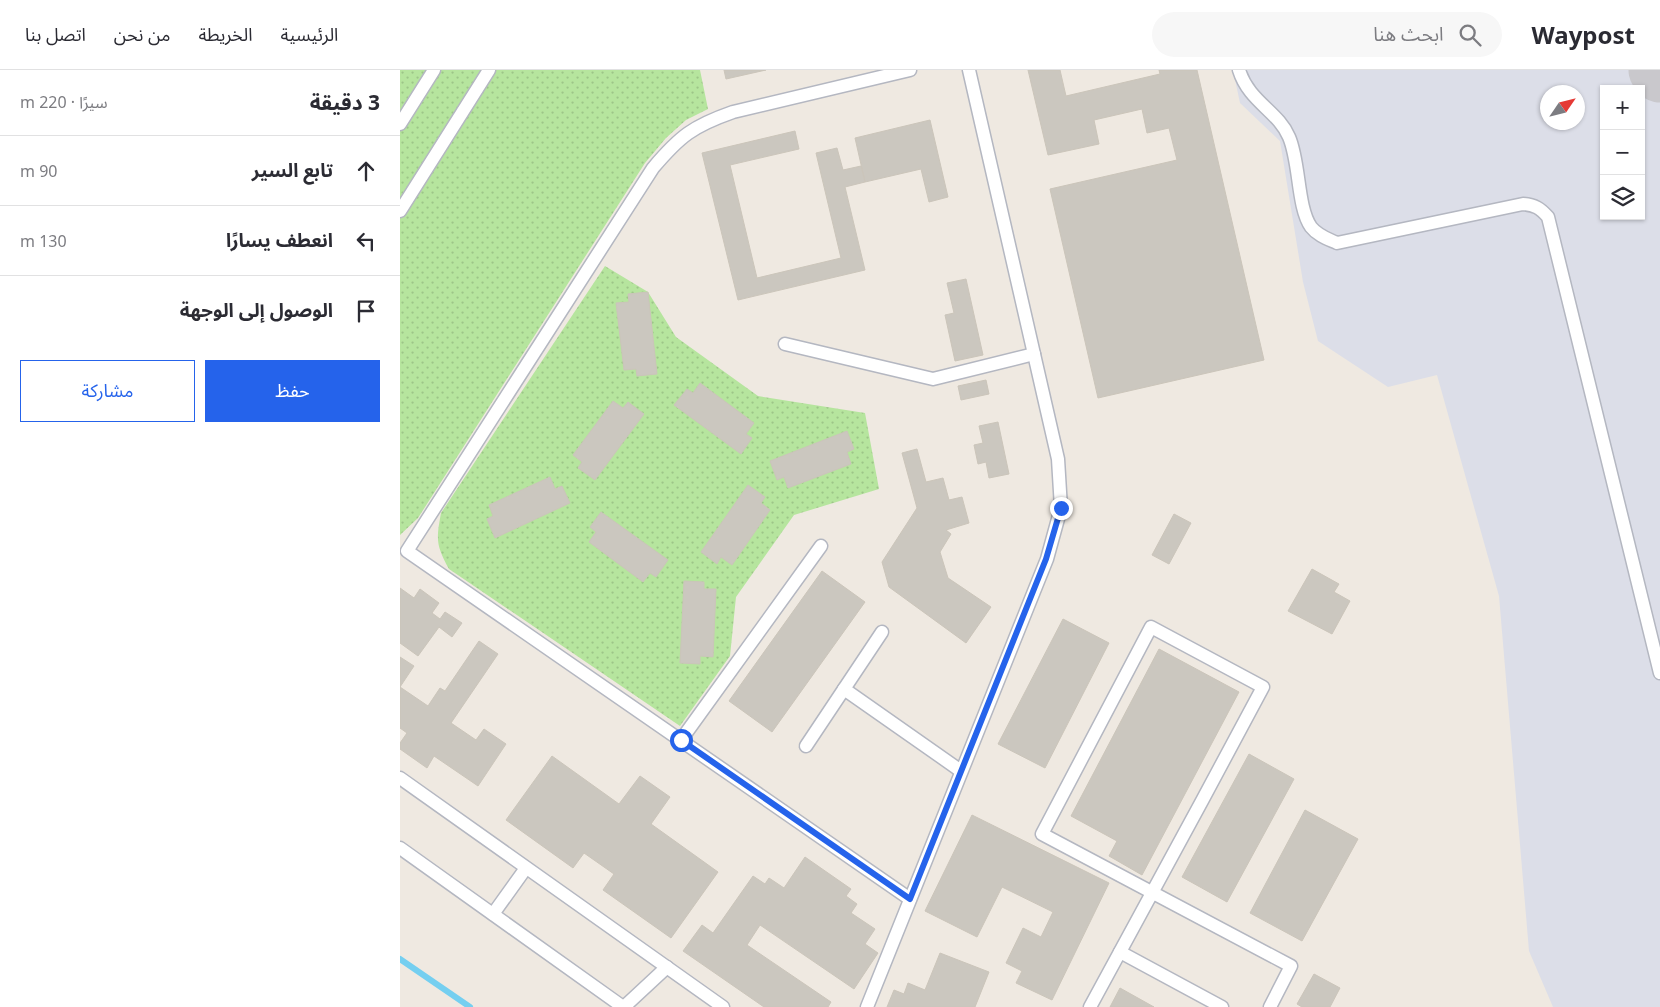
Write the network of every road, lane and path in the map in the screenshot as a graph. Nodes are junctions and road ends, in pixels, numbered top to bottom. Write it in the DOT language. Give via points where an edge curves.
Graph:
graph roads {
  1 [pos="434,70"];
  2 [pos="489,70"];
  3 [pos="910,70"];
  4 [pos="969,70"];
  5 [pos="1240,70"];
  6 [pos="400,124"];
  7 [pos="400,210"];
  8 [pos="785,344"];
  9 [pos="1034,354"];
  10 [pos="821,546"];
  11 [pos="403,552"];
  12 [pos="882,632"];
  13 [pos="1660,672"];
  14 [pos="844,689"];
  15 [pos="681,740"];
  16 [pos="806,746"];
  17 [pos="961,771"];
  18 [pos="400,778"];
  19 [pos="400,848"];
  20 [pos="526,868"];
  21 [pos="1152,893"];
  22 [pos="910,899"];
  23 [pos="493,914"];
  24 [pos="1120,952"];
  25 [pos="667,968"];
  26 [pos="623,1007"];
  27 [pos="723,1007"];
  28 [pos="866,1007"];
  29 [pos="1090,1007"];
  30 [pos="1222,1007"];
  31 [pos="1270,1007"];
  1 -- 6 [label="lane"];
  2 -- 7 [label="lane"];
  3 -- 11 [label="lane" via="714,118 690,130 671,146 653,168"];
  4 -- 9 [label="lane"];
  5 -- 13 [label="lane" via="1249,91 1289,136 1305,213 1312,227 1323,237 1337,243 1523,204 1540,208 1548,217"];
  8 -- 9 [label="lane" via="933,379"];
  9 -- 17 [label="lane" via="1058,459 1061,508 1046,559"];
  10 -- 15 [label="lane"];
  11 -- 15 [label="lane"];
  12 -- 14 [label="lane"];
  14 -- 16 [label="lane"];
  14 -- 17 [label="lane"];
  15 -- 22 [label="lane"];
  17 -- 22 [label="lane"];
  18 -- 20 [label="lane"];
  19 -- 23 [label="lane"];
  20 -- 23 [label="lane"];
  20 -- 25 [label="lane"];
  21 -- 21 [label="lane" via="1263,687 1151,627 1042,834"];
  21 -- 24 [label="lane"];
  21 -- 31 [label="lane" via="1291,966"];
  22 -- 28 [label="lane"];
  23 -- 26 [label="lane"];
  24 -- 29 [label="lane"];
  24 -- 30 [label="lane"];
  25 -- 26 [label="lane"];
  25 -- 27 [label="lane"];
}
